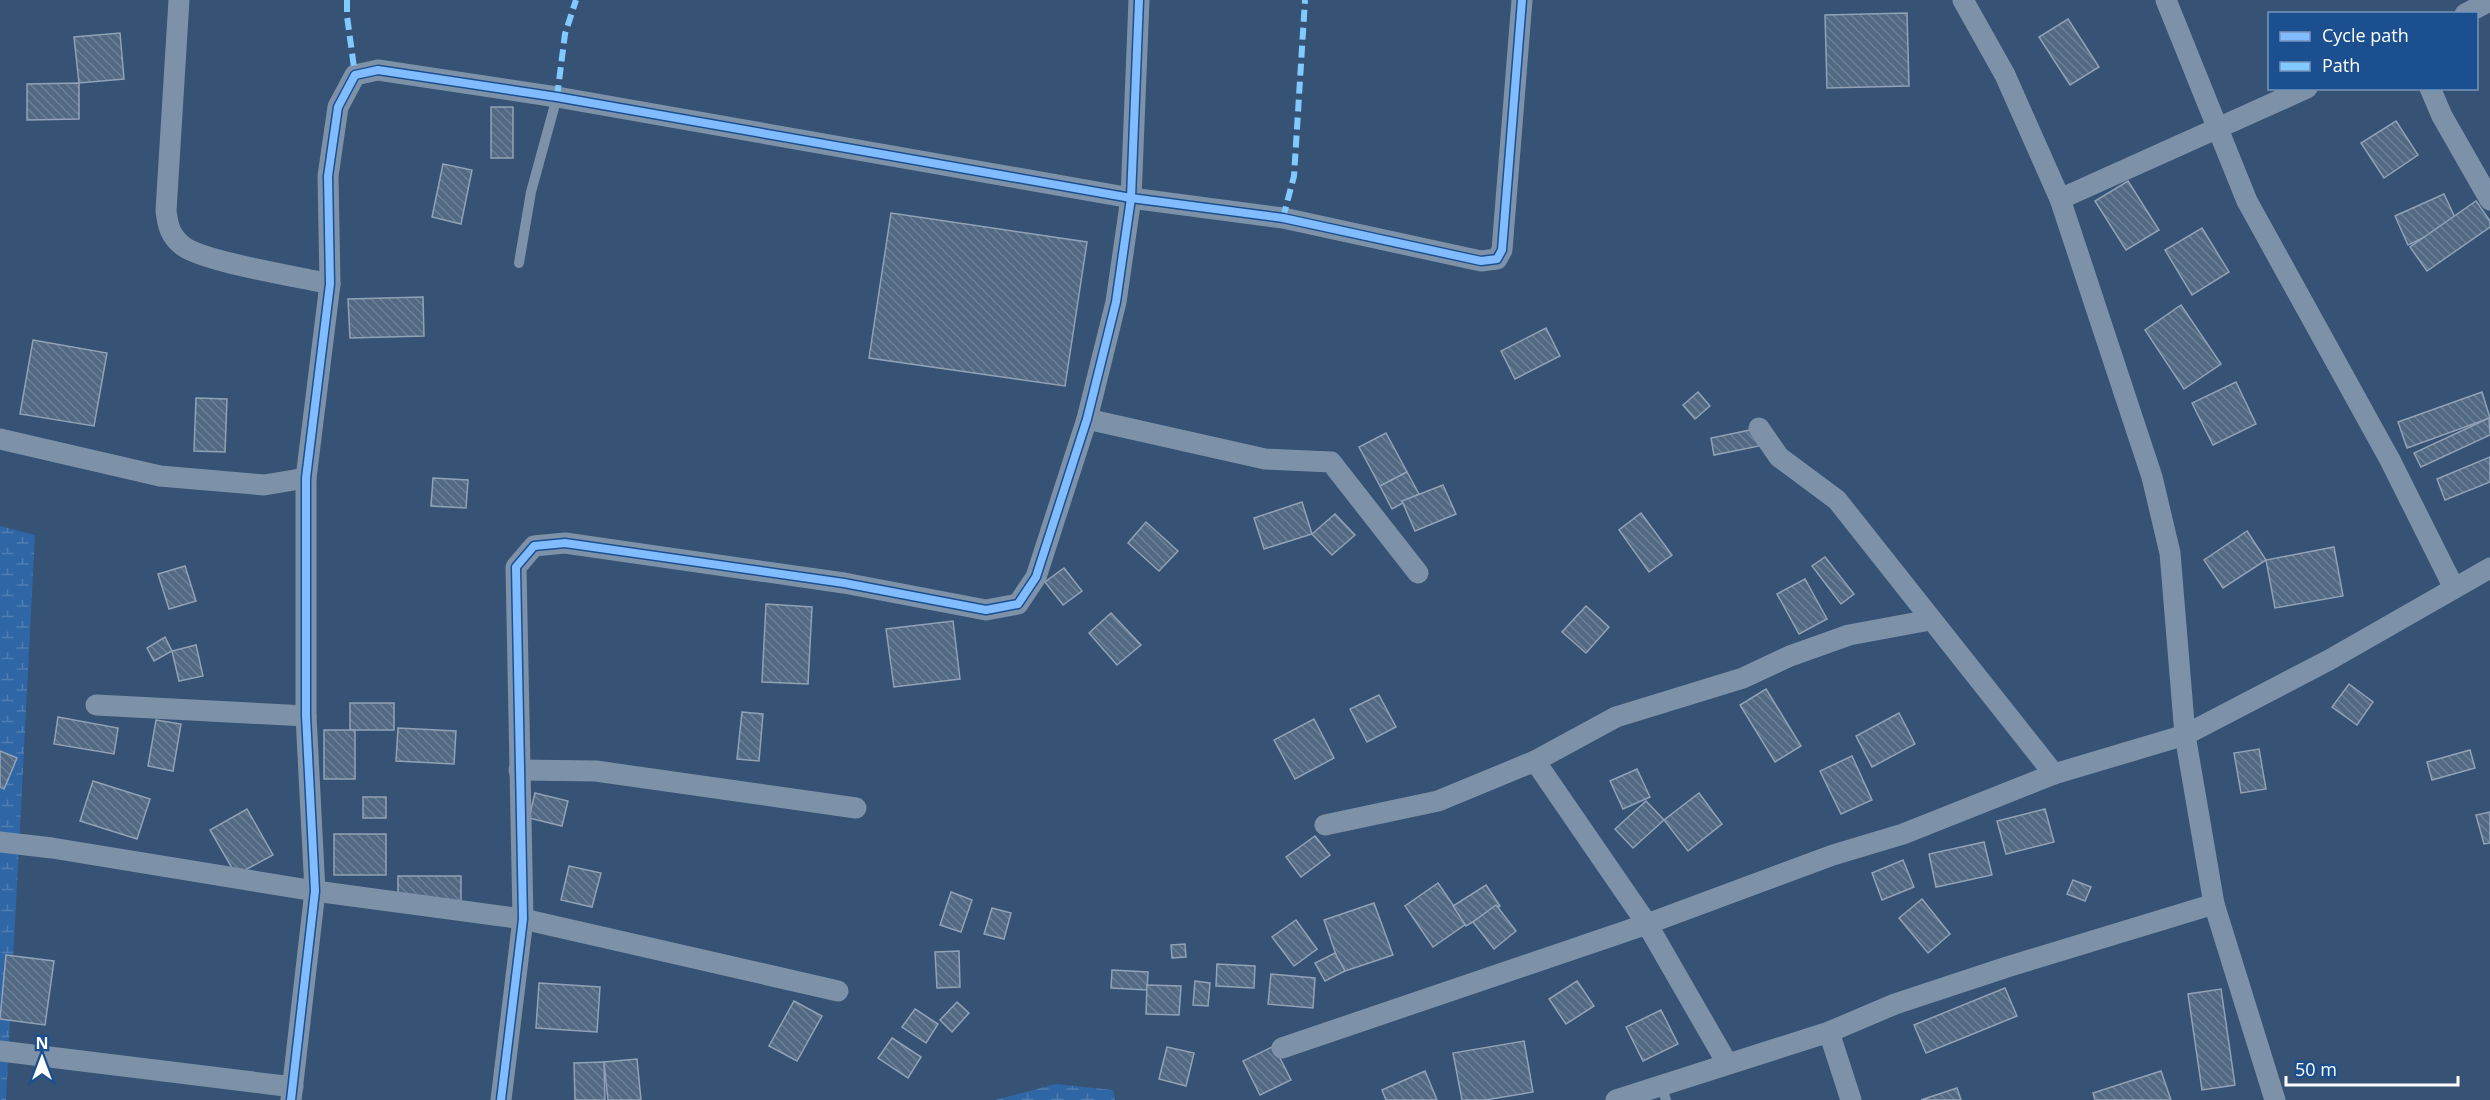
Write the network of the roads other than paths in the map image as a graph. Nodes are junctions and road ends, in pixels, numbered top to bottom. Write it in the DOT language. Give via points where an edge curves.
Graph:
graph roads {
  1 [pos="179,0"];
  2 [pos="1139,0"];
  3 [pos="1522,0"];
  4 [pos="1963,0"];
  5 [pos="2166,0"];
  6 [pos="2490,1"];
  7 [pos="2469,12"];
  8 [pos="2303,90"];
  9 [pos="2431,90"];
  10 [pos="557,97"];
  11 [pos="2216,130"];
  12 [pos="1131,198"];
  13 [pos="2060,199"];
  14 [pos="2490,200"];
  15 [pos="519,263"];
  16 [pos="330,284"];
  17 [pos="1087,419"];
  18 [pos="1759,428"];
  19 [pos="0,439"];
  20 [pos="306,478"];
  21 [pos="2490,568"];
  22 [pos="1418,573"];
  23 [pos="2454,588"];
  24 [pos="1930,620"];
  25 [pos="96,705"];
  26 [pos="306,716"];
  27 [pos="2185,735"];
  28 [pos="1535,761"];
  29 [pos="519,770"];
  30 [pos="2054,774"];
  31 [pos="856,808"];
  32 [pos="1325,825"];
  33 [pos="0,842"];
  34 [pos="315,891"];
  35 [pos="2214,904"];
  36 [pos="523,919"];
  37 [pos="1647,924"];
  38 [pos="838,991"];
  39 [pos="1828,1032"];
  40 [pos="1282,1048"];
  41 [pos="0,1051"];
  42 [pos="1728,1063"];
  43 [pos="1663,1092"];
  44 [pos="292,1094"];
  45 [pos="501,1100"];
  46 [pos="1616,1100"];
  47 [pos="1851,1100"];
  48 [pos="2275,1100"];
  1 -- 16 [label="street" via="166,211 169,232 184,247 214,258"];
  2 -- 12 [label="street"];
  3 -- 12 [label="street" via="1502,250 1497,259 1481,261 1283,218"];
  4 -- 13 [label="street" via="2005,75"];
  5 -- 11 [label="street"];
  6 -- 7 [label="street"];
  8 -- 11 [label="street"];
  9 -- 14 [label="street"];
  10 -- 12 [label="street"];
  10 -- 15 [label="lane" via="531,192"];
  10 -- 16 [label="street" via="378,70 354,75 338,107 328,176"];
  11 -- 13 [label="street"];
  11 -- 23 [label="street" via="2247,201 2390,460"];
  12 -- 17 [label="street" via="1116,302"];
  13 -- 27 [label="street" via="2155,488 2169,553"];
  16 -- 20 [label="street"];
  17 -- 22 [label="street" via="1265,459 1331,462"];
  17 -- 29 [label="street" via="1036,577 1018,604 986,610 832,581 565,543 534,546 516,567"];
  18 -- 24 [label="street" via="1779,457 1837,500"];
  19 -- 20 [label="street" via="160,476 264,485"];
  20 -- 26 [label="street"];
  21 -- 23 [label="street"];
  23 -- 27 [label="street" via="2320,665"];
  24 -- 28 [label="street" via="1849,635 1743,678 1616,717"];
  24 -- 30 [label="street"];
  25 -- 26 [label="street"];
  26 -- 34 [label="street"];
  27 -- 30 [label="street"];
  27 -- 35 [label="street"];
  28 -- 32 [label="street" via="1438,801"];
  28 -- 37 [label="street"];
  29 -- 31 [label="street" via="596,771"];
  29 -- 36 [label="street"];
  30 -- 37 [label="street" via="1903,834 1833,855"];
  33 -- 34 [label="street"];
  34 -- 36 [label="street"];
  34 -- 44 [label="street"];
  35 -- 39 [label="street" via="2007,966 1895,1004"];
  35 -- 48 [label="street"];
  36 -- 38 [label="street"];
  36 -- 45 [label="street"];
  37 -- 40 [label="street"];
  37 -- 42 [label="street"];
  39 -- 42 [label="street"];
  39 -- 47 [label="street"];
  41 -- 44 [label="street"];
  42 -- 43 [label="street"];
  43 -- 46 [label="street"];
}
